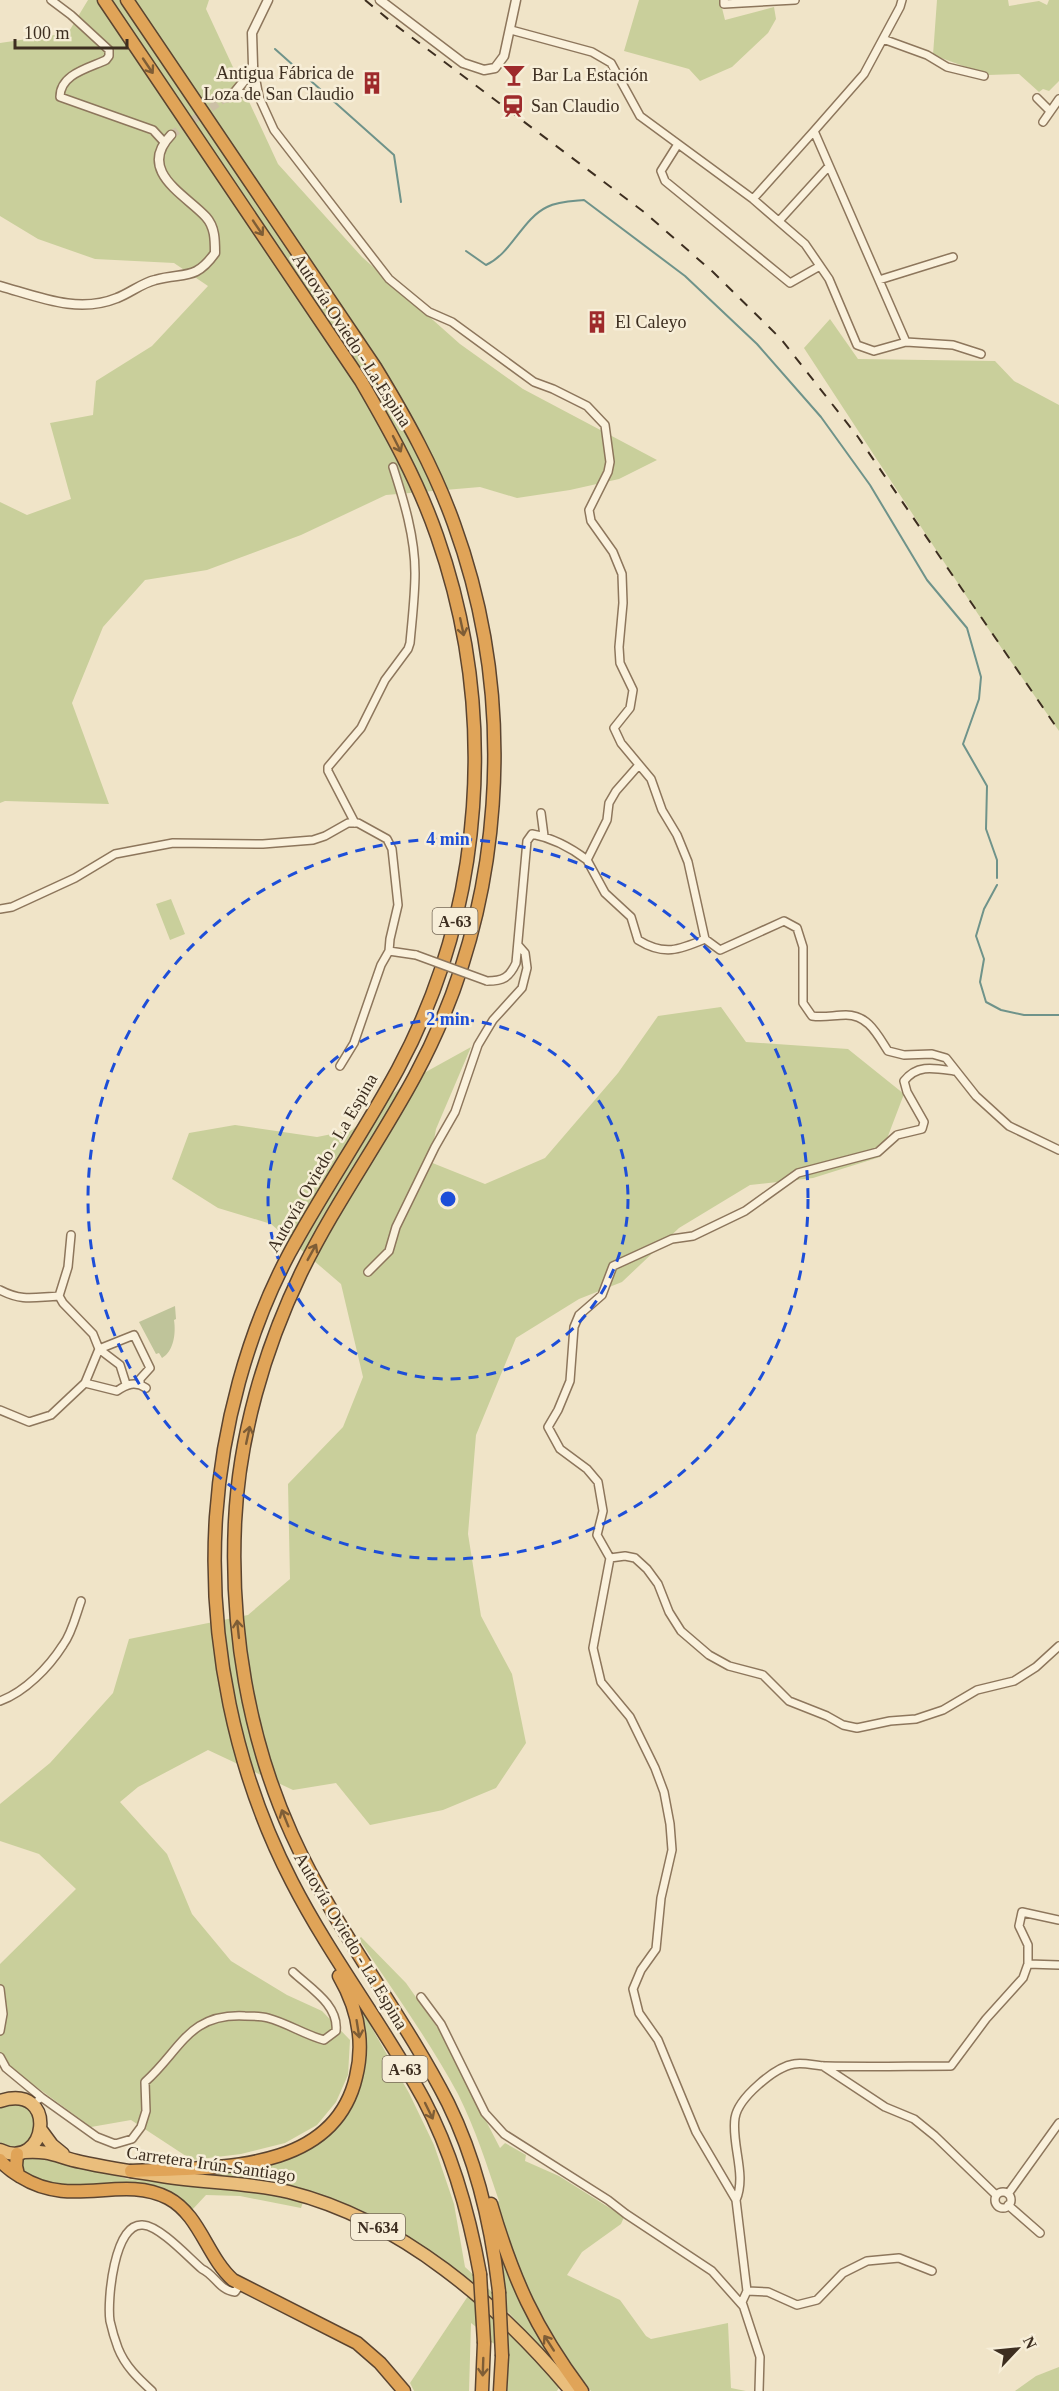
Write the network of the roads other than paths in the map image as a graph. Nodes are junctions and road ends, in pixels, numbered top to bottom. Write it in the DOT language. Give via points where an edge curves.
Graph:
graph roads {
  1 [pos="51,0"];
  2 [pos="104,0"];
  3 [pos="127,0"];
  4 [pos="268,0"];
  5 [pos="380,0"];
  6 [pos="516,0"];
  7 [pos="724,0"];
  8 [pos="795,0"];
  9 [pos="902,0"];
  10 [pos="511,30"];
  11 [pos="883,39"];
  12 [pos="253,65"];
  13 [pos="984,76"];
  14 [pos="231,95"];
  15 [pos="259,97"];
  16 [pos="1037,98"];
  17 [pos="1059,99"];
  18 [pos="1049,110"];
  19 [pos="1043,122"];
  20 [pos="813,130"];
  21 [pos="167,139"];
  22 [pos="678,144"];
  23 [pos="829,166"];
  24 [pos="753,199"];
  25 [pos="779,221"];
  26 [pos="953,257"];
  27 [pos="820,266"];
  28 [pos="879,280"];
  29 [pos="0,286"];
  30 [pos="906,342"];
  31 [pos="981,354"];
  32 [pos="393,467"];
  33 [pos="638,766"];
  34 [pos="541,813"];
  35 [pos="355,823"];
  36 [pos="544,836"];
  37 [pos="586,860"];
  38 [pos="0,909"];
  39 [pos="705,939"];
  40 [pos="518,945"];
  41 [pos="389,951"];
  42 [pos="340,1066"];
  43 [pos="954,1071"];
  44 [pos="1059,1150"];
  45 [pos="71,1235"];
  46 [pos="368,1272"];
  47 [pos="0,1290"];
  48 [pos="59,1296"];
  49 [pos="99,1349"];
  50 [pos="85,1383"];
  51 [pos="126,1384"];
  52 [pos="0,1410"];
  53 [pos="610,1558"];
  54 [pos="81,1601"];
  55 [pos="1059,1646"];
  56 [pos="0,1701"];
  57 [pos="291,1881"];
  58 [pos="1059,1920"];
  59 [pos="1028,1964"];
  60 [pos="1059,1965"];
  61 [pos="292,1972"];
  62 [pos="0,1989"];
  63 [pos="421,1996"];
  64 [pos="0,2031"];
  65 [pos="408,2032"];
  66 [pos="0,2057"];
  67 [pos="824,2066"];
  68 [pos="3,2096"];
  69 [pos="37,2101"];
  70 [pos="1059,2123"];
  71 [pos="41,2130"];
  72 [pos="0,2150"];
  73 [pos="20,2153"];
  74 [pos="67,2157"];
  75 [pos="0,2160"];
  76 [pos="131,2171"];
  77 [pos="18,2175"];
  78 [pos="1008,2194"];
  79 [pos="996,2195"];
  80 [pos="736,2200"];
  81 [pos="1008,2205"];
  82 [pos="1040,2233"];
  83 [pos="933,2271"];
  84 [pos="240,2285"];
  85 [pos="747,2291"];
  86 [pos="743,2306"];
  87 [pos="152,2391"];
  88 [pos="404,2391"];
  89 [pos="482,2391"];
  90 [pos="500,2391"];
  91 [pos="571,2391"];
  92 [pos="582,2391"];
  93 [pos="759,2391"];
  1 -- 21 [label="street" via="109,50 106,60 67,78 60,88 60,97 153,130"];
  2 -- 57 [label="highway, Autovía Oviedo - La Espina / A-63, one-way" via="361,381 414,476 456,597 475,722 475,791 468,857 454,927 433,993 399,1068 286,1259 260,1317 225,1446 216,1519 215,1599 222,1660 244,1762"];
  65 -- 3 [label="highway, Autovía Oviedo - La Espina / A-63, one-way" via="331,1912 291,1834 272,1784 252,1718 241,1656 235,1599 235,1520 244,1451 278,1323 303,1269 418,1072 451,999 472,930 488,859 494,789 494,719 487,655 455,526 412,430 375,367"];
  4 -- 12 [label="street" via="252,33"];
  5 -- 10 [label="street" via="463,63 477,69 492,70 499,65"];
  6 -- 10 [label="street"];
  7 -- 8 [label="street" via="724,4"];
  9 -- 11 [label="street"];
  10 -- 22 [label="street" via="606,58 640,116"];
  11 -- 13 [label="street" via="947,67"];
  11 -- 20 [label="street" via="864,74"];
  12 -- 14 [label="street"];
  12 -- 15 [label="street"];
  14 -- 15 [label="street"];
  15 -- 33 [label="street" via="274,130 388,279 429,312 452,322 534,382 586,406 605,425 610,462 589,510 591,521 614,552 622,574 618,647 620,663 633,690 630,708 614,728"];
  16 -- 18 [label="street"];
  17 -- 18 [label="street"];
  18 -- 19 [label="street"];
  20 -- 23 [label="street"];
  20 -- 24 [label="street"];
  21 -- 29 [label="street" via="159,160 162,175 174,191 207,218 213,229 215,253 199,272 152,280 117,298 79,306"];
  22 -- 24 [label="street"];
  22 -- 27 [label="street" via="661,171 665,182 790,283"];
  23 -- 25 [label="street"];
  23 -- 28 [label="street"];
  24 -- 25 [label="street"];
  25 -- 27 [label="street" via="805,244"];
  26 -- 28 [label="street"];
  27 -- 30 [label="street" via="857,345 874,351"];
  28 -- 30 [label="street"];
  30 -- 31 [label="street" via="953,345"];
  32 -- 35 [label="street" via="414,550 410,643 385,680 361,728 328,767"];
  33 -- 37 [label="street" via="609,803 607,820"];
  33 -- 39 [label="street" via="651,779 688,862"];
  34 -- 36 [label="street"];
  35 -- 38 [label="street" via="313,840 173,843 115,854 75,878"];
  35 -- 41 [label="street" via="387,839 392,849 398,905"];
  36 -- 37 [label="street" via="568,846"];
  36 -- 40 [label="street" via="532,834 527,841"];
  37 -- 39 [label="street" via="605,893 631,917 638,940 654,950 681,950"];
  39 -- 43 [label="street" via="720,950 784,921 797,928 803,947 803,1003 812,1016 862,1018 888,1051 946,1058"];
  40 -- 41 [label="street, bridge" via="510,975 500,981 487,981 416,955"];
  40 -- 46 [label="street" via="525,953 527,968 522,988 493,1020 478,1045 455,1112 396,1227 389,1251"];
  41 -- 42 [label="street" via="354,1043"];
  43 -- 44 [label="street" via="1010,1126"];
  43 -- 53 [label="street" via="918,1069 904,1081 924,1122 917,1132 897,1135 878,1152 798,1173 745,1211 693,1236 672,1239 613,1266 602,1295 579,1315 574,1327 570,1381 548,1427 560,1449 598,1482 603,1511 597,1535"];
  45 -- 48 [label="street" via="68,1267"];
  47 -- 48 [label="street" via="15,1298"];
  48 -- 49 [label="street" via="93,1334"];
  49 -- 50 [label="street"];
  49 -- 51 [label="street" via="120,1365"];
  49 -- 51 [label="street" via="134,1335 150,1368 140,1379 143,1386"];
  50 -- 51 [label="street" via="117,1391"];
  50 -- 52 [label="street" via="51,1414 29,1422"];
  53 -- 55 [label="street" via="635,1558 647,1569 681,1631 709,1655 729,1666 763,1675 789,1701 857,1728 916,1719 943,1710 977,1690 1014,1681"];
  53 -- 80 [label="street" via="593,1648 601,1682 630,1717 655,1767 664,1792 672,1850 656,1949 633,1989 639,2013 658,2040 696,2132"];
  54 -- 56 [label="street" via="64,1645 33,1680"];
  57 -- 76 [label="highway, one-way" via="302,1911 355,2011 360,2049 354,2086 346,2105 323,2131 288,2153 220,2168"];
  57 -- 89 [label="highway, Autovía Oviedo - La Espina / A-63, one-way, bridge" via="430,2112 460,2184 480,2274"];
  58 -- 59 [label="street" via="1022,1912 1019,1926 1028,1945"];
  59 -- 60 [label="street"];
  59 -- 67 [label="street" via="1023,1978 951,2066"];
  61 -- 69 [label="street" via="333,2011 338,2020 336,2031 324,2040 267,2017 235,2015 199,2025 145,2082 146,2111 132,2139 115,2144 97,2137"];
  62 -- 64 [label="street"];
  63 -- 86 [label="street" via="441,2024 485,2113 504,2134 712,2271"];
  65 -- 90 [label="highway, Autovía Oviedo - La Espina / A-63, bridge" via="449,2106 475,2172 490,2230 499,2292"];
  92 -- 65 [label="highway, one-way" via="522,2295 468,2137 428,2059"];
  66 -- 69 [label="street"];
  67 -- 79 [label="street" via="885,2108 914,2119"];
  67 -- 80 [label="street" via="794,2064 745,2096 735,2117 739,2185"];
  68 -- 69 [label="highway"];
  69 -- 71 [label="highway, N-634"];
  70 -- 78 [label="street"];
  71 -- 73 [label="highway" via="32,2146"];
  71 -- 74 [label="highway, Carretera Irún-Santiago / N-634"];
  72 -- 73 [label="highway, N-634"];
  73 -- 74 [label="highway, Carretera Irún-Santiago / N-634" via="44,2151"];
  73 -- 77 [label="highway"];
  74 -- 76 [label="highway, Carretera Irún-Santiago / N-634"];
  75 -- 77 [label="highway"];
  76 -- 91 [label="highway, Carretera Irún-Santiago / N-634" via="287,2191 366,2221 472,2291 522,2337"];
  77 -- 84 [label="highway" via="53,2190 77,2193 134,2189 170,2199 189,2216 225,2273"];
  78 -- 79 [label="street"];
  78 -- 81 [label="street"];
  79 -- 81 [label="street" via="997,2205"];
  80 -- 85 [label="street"];
  81 -- 82 [label="street"];
  83 -- 85 [label="street" via="899,2258 867,2261 843,2273 817,2300 797,2305 768,2292"];
  84 -- 87 [label="street" via="234,2292 226,2291 210,2272 144,2224 125,2233 115,2263 110,2322 128,2368"];
  84 -- 88 [label="highway" via="357,2343"];
  85 -- 86 [label="street"];
  86 -- 93 [label="street" via="760,2357"];
}
